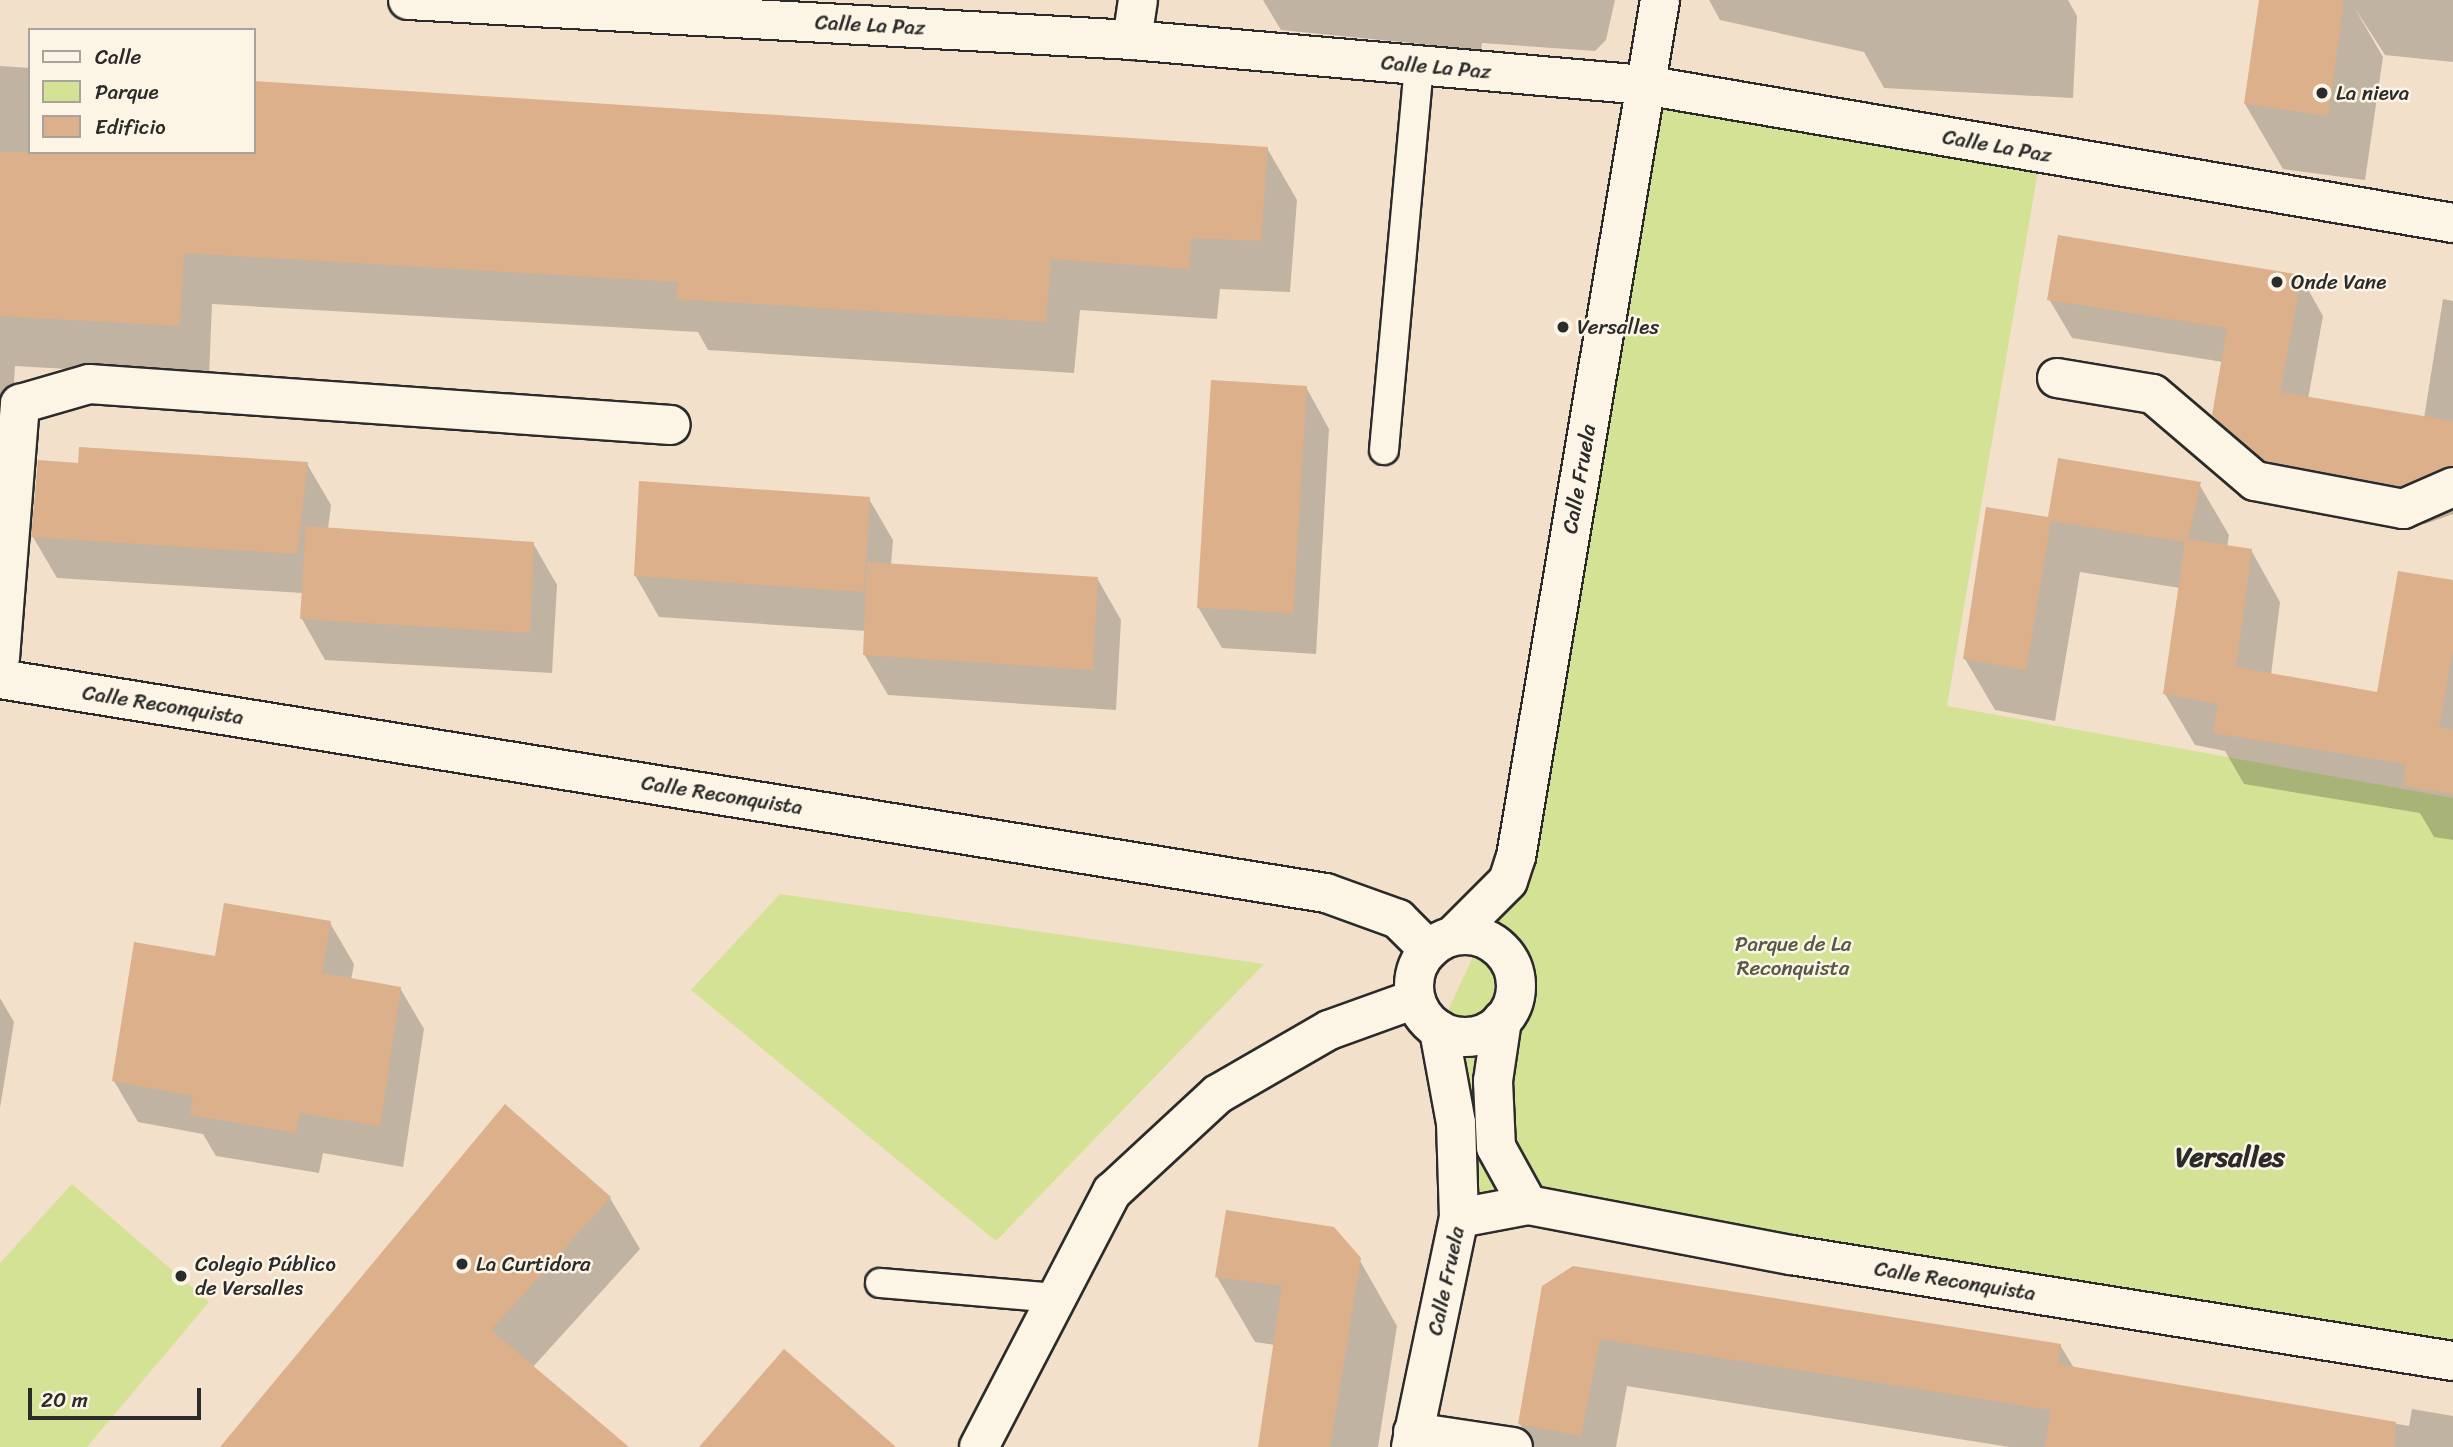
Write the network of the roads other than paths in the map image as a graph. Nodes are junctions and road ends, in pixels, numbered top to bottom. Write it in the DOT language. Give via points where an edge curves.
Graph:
graph roads {
  1 [pos="408,0"];
  2 [pos="1138,0"];
  3 [pos="1660,0"];
  4 [pos="1132,40"];
  5 [pos="1419,65"];
  6 [pos="1644,85"];
  7 [pos="2453,223"];
  8 [pos="2057,378"];
  9 [pos="671,425"];
  10 [pos="1384,450"];
  11 [pos="2453,487"];
  12 [pos="0,658"];
  13 [pos="0,679"];
  14 [pos="1441,943"];
  15 [pos="1415,999"];
  16 [pos="1502,1020"];
  17 [pos="1439,1030"];
  18 [pos="1528,1205"];
  19 [pos="1460,1218"];
  20 [pos="880,1283"];
  21 [pos="1056,1298"];
  22 [pos="2453,1361"];
  23 [pos="1412,1439"];
  24 [pos="979,1447"];
  25 [pos="1513,1447"];
  1 -- 4 [label="street, Calle La Paz"];
  2 -- 4 [label="street"];
  3 -- 6 [label="street, Calle Fruela"];
  4 -- 5 [label="street, Calle La Paz"];
  5 -- 6 [label="street, Calle La Paz"];
  5 -- 10 [label="lane"];
  6 -- 7 [label="street, Calle La Paz"];
  6 -- 14 [label="street, Calle Fruela" via="1516,857 1508,881"];
  8 -- 11 [label="street" via="2153,394 2255,481 2403,509"];
  9 -- 12 [label="street" via="89,384 20,404"];
  13 -- 14 [label="street, Calle Reconquista" via="1326,893 1398,919"];
  14 -- 15 [label="street" via="1414,979"];
  14 -- 16 [label="street" via="1476,935 1495,944 1510,960 1516,981 1514,1002"];
  15 -- 17 [label="street" via="1424,1017"];
  15 -- 21 [label="street" via="1329,1030 1217,1094 1112,1192"];
  16 -- 17 [label="street" via="1472,1037"];
  16 -- 18 [label="street" via="1493,1080 1496,1147"];
  17 -- 19 [label="street, Calle Fruela" via="1456,1123"];
  18 -- 19 [label="street, Calle Reconquista"];
  18 -- 22 [label="street, Calle Reconquista" via="1791,1255"];
  19 -- 23 [label="street, Calle Fruela"];
  20 -- 21 [label="lane"];
  21 -- 24 [label="street"];
  23 -- 25 [label="street"];
}
